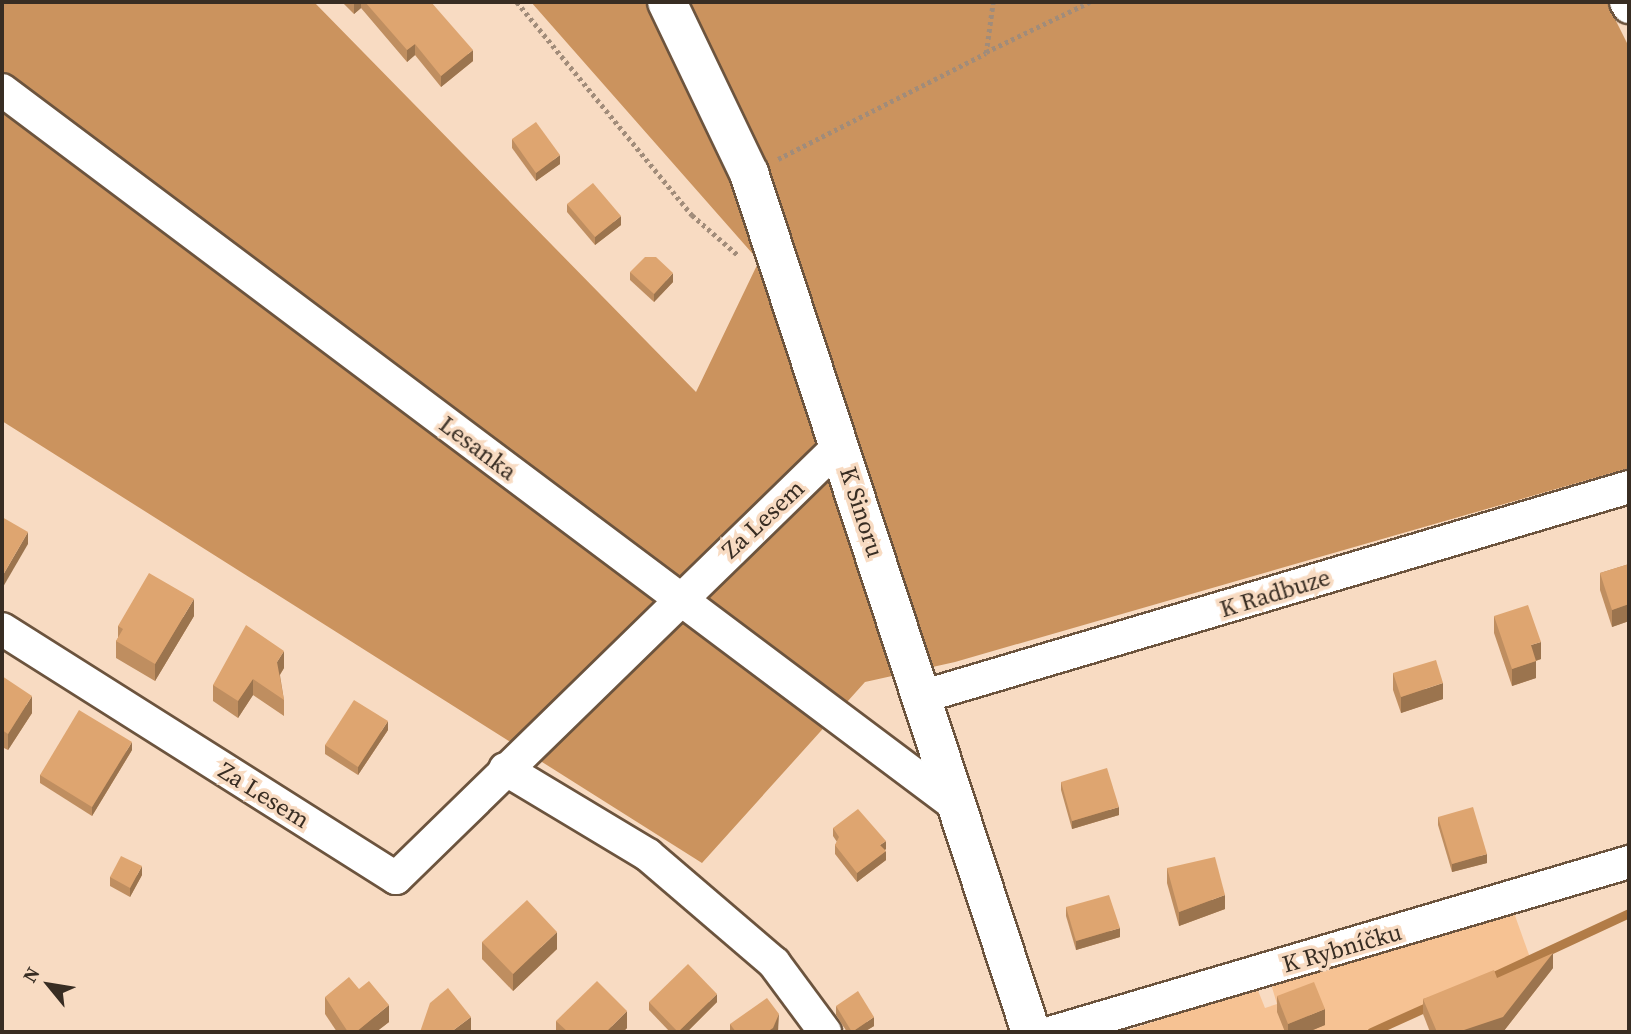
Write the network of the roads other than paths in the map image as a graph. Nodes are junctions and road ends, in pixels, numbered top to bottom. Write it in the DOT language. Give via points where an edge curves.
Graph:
graph roads {
  1 [pos="667,2"];
  2 [pos="1626,2"];
  3 [pos="1629,6"];
  4 [pos="2,90"];
  5 [pos="840,445"];
  6 [pos="1629,488"];
  7 [pos="681,597"];
  8 [pos="2,629"];
  9 [pos="921,697"];
  10 [pos="505,769"];
  11 [pos="956,805"];
  12 [pos="1629,862"];
  13 [pos="825,1032"];
  14 [pos="1031,1032"];
  15 [pos="1053,1032"];
  1 -- 5 [label="street, K Sinoru" via="749,173"];
  2 -- 3 [label="street"];
  4 -- 7 [label="street, Lesanka"];
  5 -- 7 [label="street, Za Lesem"];
  5 -- 9 [label="street, K Sinoru"];
  6 -- 9 [label="street, K Radbuze"];
  7 -- 10 [label="street, Za Lesem"];
  7 -- 11 [label="street, Lesanka"];
  8 -- 10 [label="street, Za Lesem" via="396,878"];
  9 -- 11 [label="street, K Sinoru"];
  10 -- 13 [label="street" via="648,855 774,963"];
  11 -- 14 [label="street, K Sinoru"];
  12 -- 15 [label="street, K Rybníčku"];
}
